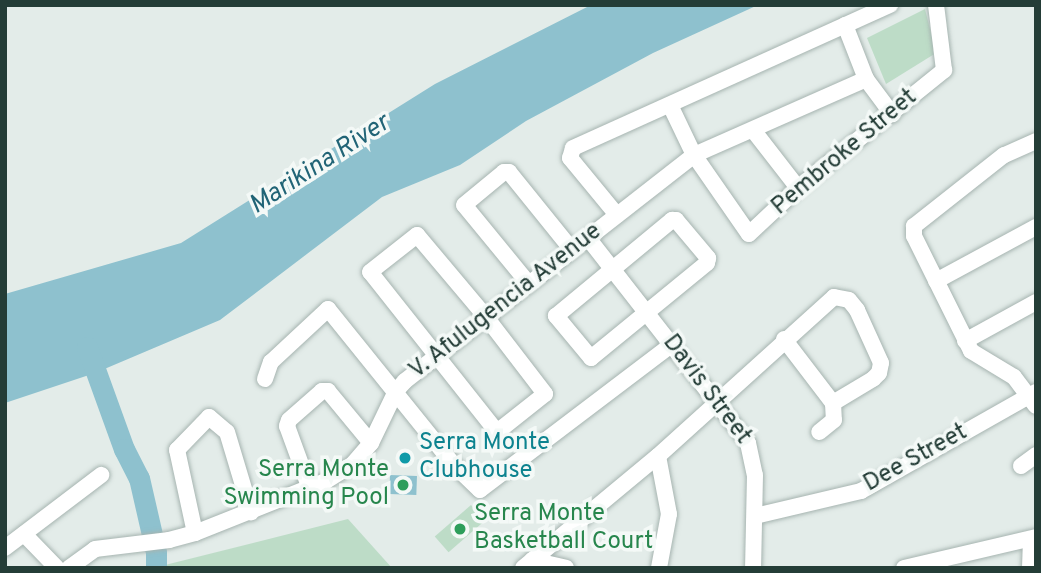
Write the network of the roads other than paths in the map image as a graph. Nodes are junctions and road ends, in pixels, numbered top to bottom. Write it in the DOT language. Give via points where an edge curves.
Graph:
graph roads {
  1 [pos="890,5"];
  2 [pos="936,5"];
  3 [pos="845,25"];
  4 [pos="866,79"];
  5 [pos="670,105"];
  6 [pos="892,114"];
  7 [pos="753,130"];
  8 [pos="1036,141"];
  9 [pos="694,155"];
  10 [pos="798,188"];
  11 [pos="617,215"];
  12 [pos="1036,227"];
  13 [pos="588,238"];
  14 [pos="572,250"];
  15 [pos="613,269"];
  16 [pos="936,281"];
  17 [pos="529,284"];
  18 [pos="1036,302"];
  19 [pos="648,313"];
  20 [pos="486,317"];
  21 [pos="784,339"];
  22 [pos="965,341"];
  23 [pos="672,344"];
  24 [pos="437,356"];
  25 [pos="265,379"];
  26 [pos="396,391"];
  27 [pos="1034,397"];
  28 [pos="717,402"];
  29 [pos="833,403"];
  30 [pos="819,432"];
  31 [pos="371,443"];
  32 [pos="1036,455"];
  33 [pos="658,456"];
  34 [pos="1021,466"];
  35 [pos="101,475"];
  36 [pos="310,489"];
  37 [pos="251,512"];
  38 [pos="755,516"];
  39 [pos="195,533"];
  40 [pos="24,534"];
  41 [pos="1034,538"];
  42 [pos="5,548"];
  43 [pos="527,564"];
  44 [pos="945,564"];
  45 [pos="57,568"];
  46 [pos="69,568"];
  47 [pos="566,568"];
  48 [pos="660,568"];
  49 [pos="753,568"];
  50 [pos="904,568"];
  51 [pos="1030,568"];
  1 -- 3 [label="street"];
  2 -- 6 [label="street, Pembroke Street" via="945,65 941,74"];
  3 -- 4 [label="street"];
  3 -- 5 [label="street"];
  4 -- 6 [label="street"];
  4 -- 7 [label="street, V. Afulugencia Avenue"];
  5 -- 9 [label="street"];
  5 -- 11 [label="street" via="570,153"];
  6 -- 10 [label="street, Pembroke Street"];
  7 -- 9 [label="street, V. Afulugencia Avenue"];
  7 -- 10 [label="street"];
  8 -- 16 [label="street" via="1004,155 914,226 914,236"];
  9 -- 10 [label="street, Pembroke Street" via="749,234"];
  9 -- 11 [label="street, V. Afulugencia Avenue"];
  11 -- 13 [label="street, V. Afulugencia Avenue"];
  12 -- 16 [label="street"];
  13 -- 14 [label="street, V. Afulugencia Avenue"];
  13 -- 15 [label="street, Davis Street"];
  14 -- 17 [label="street, V. Afulugencia Avenue"];
  14 -- 17 [label="street" via="509,172 504,172 464,205"];
  15 -- 19 [label="street, Davis Street"];
  15 -- 19 [label="street" via="556,316 591,358"];
  15 -- 19 [label="street" via="674,219 708,258"];
  16 -- 22 [label="street"];
  17 -- 20 [label="street, V. Afulugencia Avenue"];
  18 -- 22 [label="street"];
  19 -- 23 [label="street, Davis Street"];
  20 -- 24 [label="street, V. Afulugencia Avenue"];
  20 -- 24 [label="street" via="545,394 497,432"];
  20 -- 24 [label="street" via="417,235 370,272"];
  21 -- 28 [label="street"];
  21 -- 29 [label="street"];
  21 -- 29 [label="street" via="834,297 849,299 881,363 873,379"];
  22 -- 27 [label="street" via="971,351 1014,377"];
  23 -- 26 [label="street" via="485,488 476,489"];
  23 -- 28 [label="street, Davis Street"];
  24 -- 26 [label="street, V. Afulugencia Avenue"];
  25 -- 26 [label="street" via="271,362 328,309"];
  26 -- 31 [label="street, V. Afulugencia Avenue"];
  27 -- 38 [label="street, Dee Street" via="861,491"];
  28 -- 33 [label="street"];
  28 -- 38 [label="street, Davis Street" via="752,452"];
  29 -- 30 [label="street" via="834,420"];
  31 -- 36 [label="street, V. Afulugencia Avenue" via="352,466"];
  31 -- 36 [label="street" via="328,391 322,391 287,426"];
  32 -- 34 [label="street"];
  33 -- 43 [label="street"];
  33 -- 48 [label="street" via="669,514"];
  35 -- 40 [label="street"];
  36 -- 37 [label="street, V. Afulugencia Avenue"];
  37 -- 39 [label="street, V. Afulugencia Avenue"];
  37 -- 39 [label="street" via="227,432 209,417 177,450"];
  38 -- 49 [label="street, Davis Street"];
  39 -- 46 [label="street, V. Afulugencia Avenue" via="95,549"];
  40 -- 42 [label="street"];
  40 -- 45 [label="street"];
  41 -- 44 [label="street"];
  41 -- 51 [label="street"];
  43 -- 47 [label="street"];
  44 -- 50 [label="street"];
}
